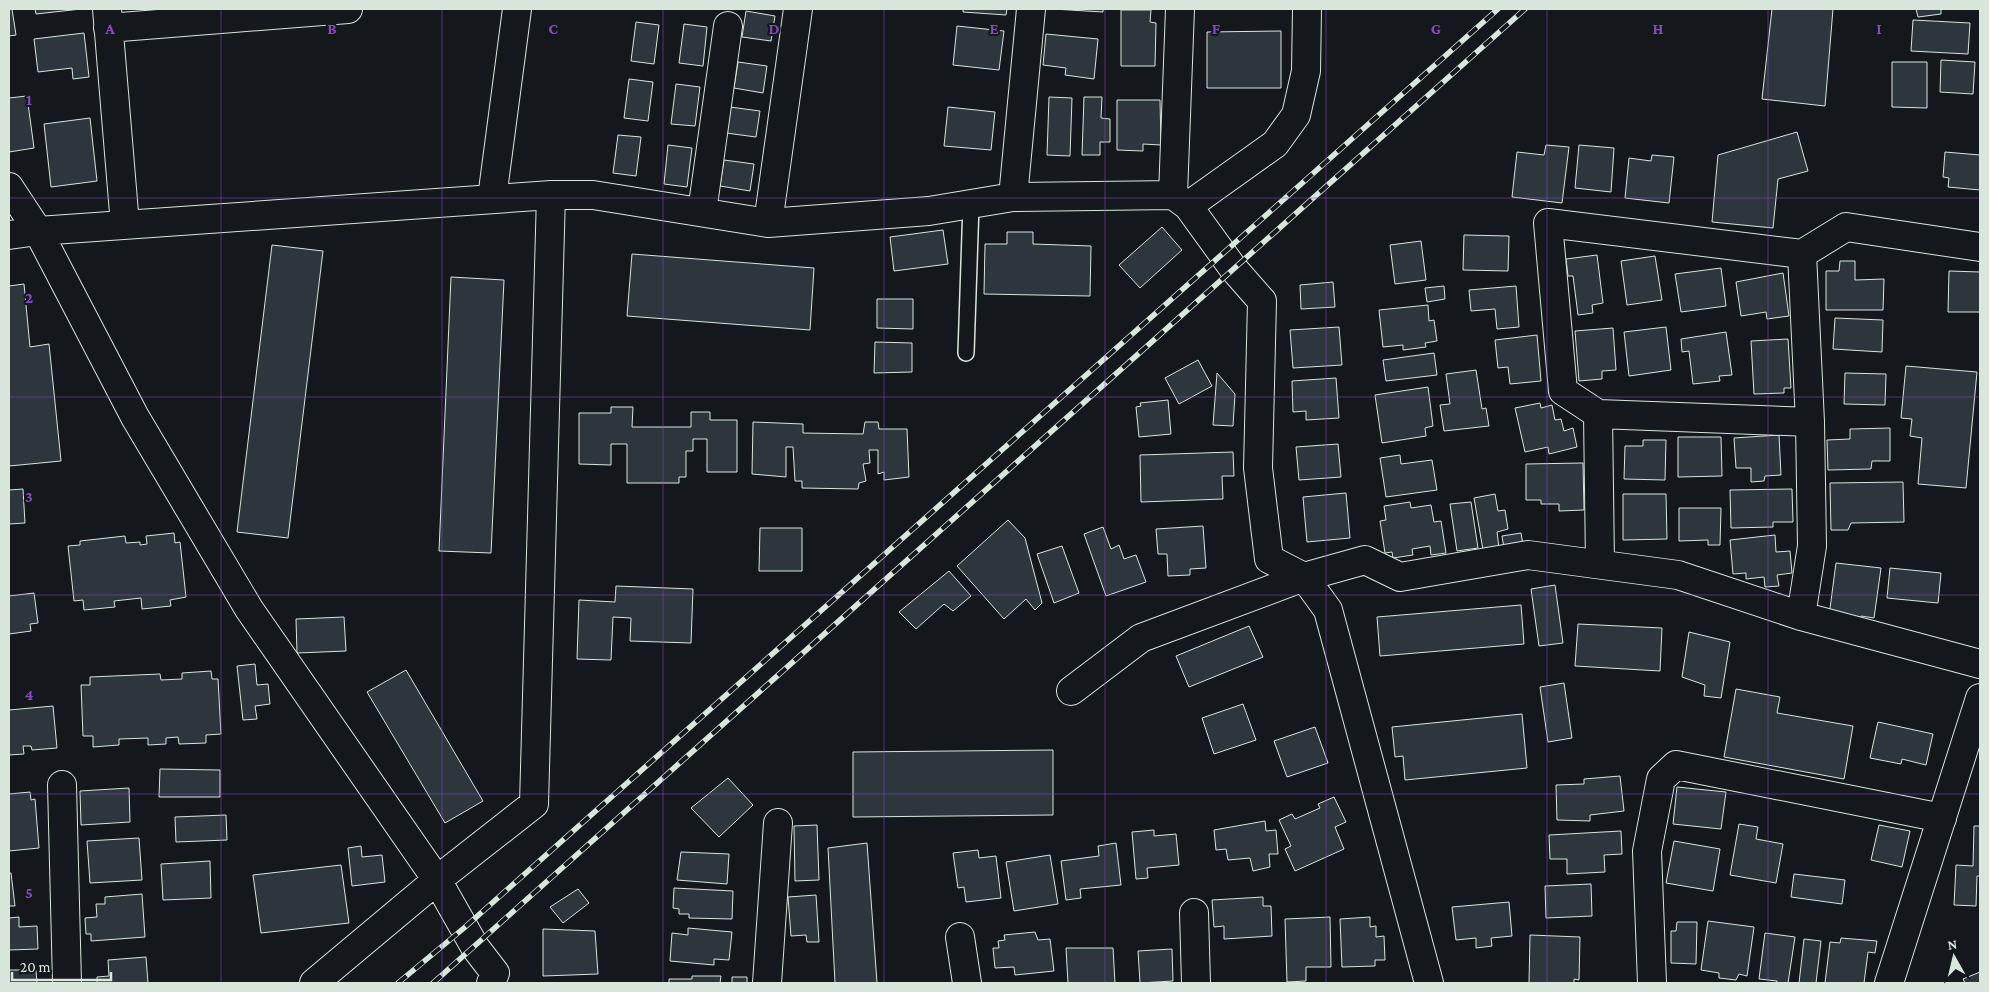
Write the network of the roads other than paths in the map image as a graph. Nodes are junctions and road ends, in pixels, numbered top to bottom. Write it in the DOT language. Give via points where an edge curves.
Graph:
graph roads {
  1 [pos="348,9"];
  2 [pos="516,9"];
  3 [pos="798,9"];
  4 [pos="1030,9"];
  5 [pos="1180,9"];
  6 [pos="1307,9"];
  7 [pos="107,18"];
  8 [pos="728,26"];
  9 [pos="9,187"];
  10 [pos="551,194"];
  11 [pos="492,198"];
  12 [pos="1012,198"];
  13 [pos="1181,201"];
  14 [pos="971,204"];
  15 [pos="702,212"];
  16 [pos="768,222"];
  17 [pos="125,225"];
  18 [pos="38,231"];
  19 [pos="9,235"];
  20 [pos="1980,247"];
  21 [pos="1802,254"];
  22 [pos="966,353"];
  23 [pos="1598,414"];
  24 [pos="1810,422"];
  25 [pos="1600,564"];
  26 [pos="1304,577"];
  27 [pos="1801,616"];
  28 [pos="1980,664"];
  29 [pos="1070,690"];
  30 [pos="1980,698"];
  31 [pos="62,785"];
  32 [pos="1942,818"];
  33 [pos="778,823"];
  34 [pos="437,880"];
  35 [pos="1194,913"];
  36 [pos="960,937"];
  37 [pos="67,983"];
  38 [pos="314,983"];
  39 [pos="491,983"];
  40 [pos="767,983"];
  41 [pos="967,983"];
  42 [pos="1196,983"];
  43 [pos="1429,983"];
  44 [pos="1652,983"];
  45 [pos="1889,983"];
  1 -- 7 [label="street"];
  2 -- 11 [label="street"];
  3 -- 16 [label="street"];
  4 -- 12 [label="street"];
  5 -- 13 [label="street"];
  6 -- 13 [label="street" via="1306,72 1296,115 1275,144"];
  7 -- 17 [label="street"];
  8 -- 15 [label="street"];
  9 -- 18 [label="street"];
  10 -- 11 [label="street"];
  10 -- 15 [label="street" via="593,195"];
  10 -- 34 [label="street" via="534,804"];
  11 -- 17 [label="street"];
  12 -- 13 [label="street"];
  12 -- 14 [label="street"];
  13 -- 26 [label="street" via="1262,301 1258,468 1269,559"];
  14 -- 16 [label="street" via="929,211"];
  14 -- 22 [label="lane"];
  15 -- 16 [label="street"];
  17 -- 18 [label="street"];
  18 -- 19 [label="street"];
  18 -- 34 [label="street" via="134,417 248,609"];
  20 -- 21 [label="street" via="1846,227"];
  21 -- 23 [label="street" via="1548,223 1563,390"];
  21 -- 24 [label="street"];
  23 -- 24 [label="street"];
  23 -- 25 [label="street"];
  24 -- 27 [label="street" via="1812,546"];
  25 -- 26 [label="street" via="1528,555 1400,576 1365,560"];
  25 -- 27 [label="street" via="1678,575"];
  26 -- 29 [label="street" via="1141,638"];
  26 -- 43 [label="street" via="1328,610"];
  27 -- 28 [label="street"];
  30 -- 32 [label="street"];
  31 -- 37 [label="street"];
  32 -- 44 [label="street" via="1676,765 1661,779 1648,851"];
  32 -- 45 [label="street"];
  33 -- 40 [label="street"];
  34 -- 38 [label="street"];
  34 -- 39 [label="street" via="475,947 495,973"];
  35 -- 42 [label="street"];
  36 -- 41 [label="street"];
}
